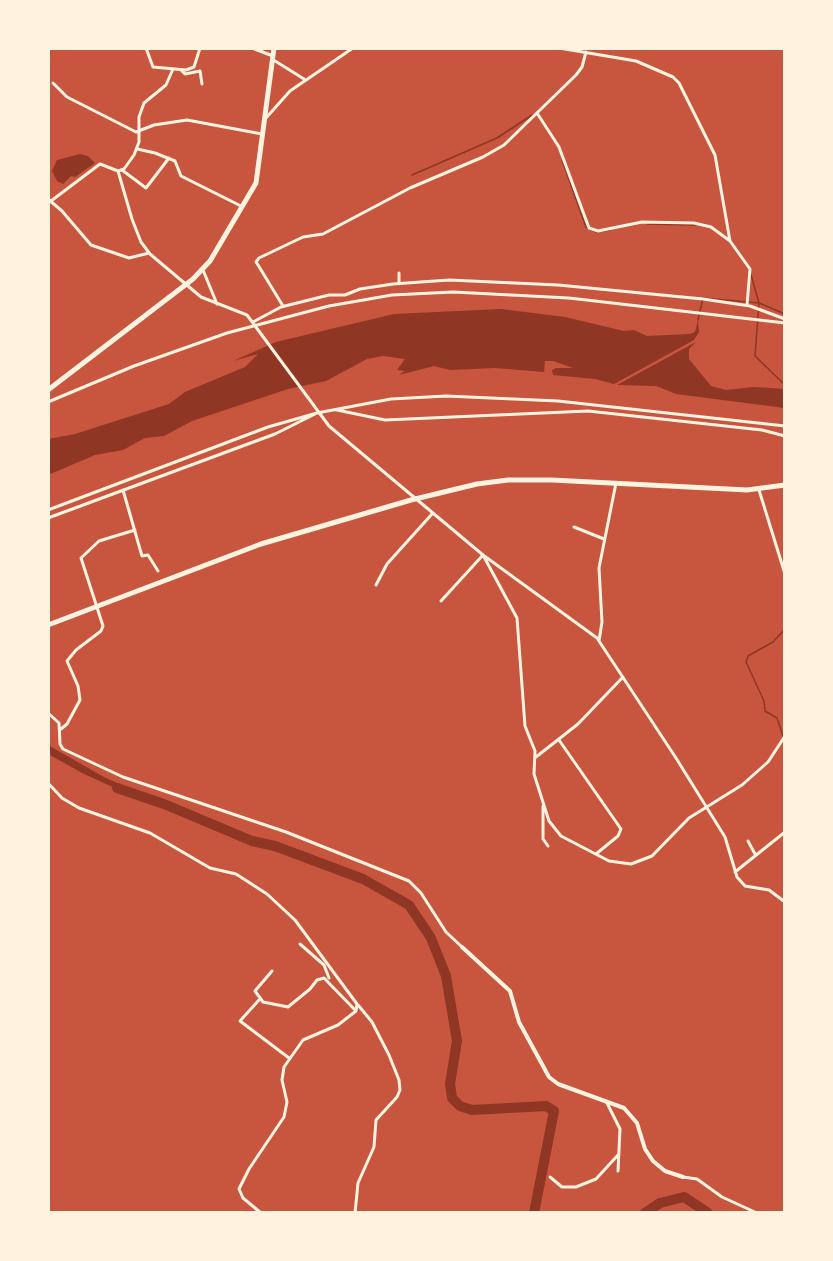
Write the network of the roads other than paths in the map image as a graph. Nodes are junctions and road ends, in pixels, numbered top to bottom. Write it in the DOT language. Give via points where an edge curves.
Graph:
graph roads {
  1 [pos="146,48"];
  2 [pos="200,48"];
  3 [pos="252,48"];
  4 [pos="274,48"];
  5 [pos="352,48"];
  6 [pos="559,48"];
  7 [pos="586,52"];
  8 [pos="273,57"];
  9 [pos="173,69"];
  10 [pos="181,70"];
  11 [pos="304,80"];
  12 [pos="53,83"];
  13 [pos="202,84"];
  14 [pos="537,113"];
  15 [pos="263,122"];
  16 [pos="140,132"];
  17 [pos="262,134"];
  18 [pos="137,149"];
  19 [pos="169,158"];
  20 [pos="120,170"];
  21 [pos="50,200"];
  22 [pos="243,207"];
  23 [pos="730,241"];
  24 [pos="149,253"];
  25 [pos="203,270"];
  26 [pos="399,273"];
  27 [pos="399,283"];
  28 [pos="186,284"];
  29 [pos="217,304"];
  30 [pos="747,305"];
  31 [pos="283,306"];
  32 [pos="785,321"];
  33 [pos="255,325"];
  34 [pos="48,390"];
  35 [pos="48,402"];
  36 [pos="335,409"];
  37 [pos="317,413"];
  38 [pos="784,427"];
  39 [pos="785,436"];
  40 [pos="616,483"];
  41 [pos="785,485"];
  42 [pos="123,490"];
  43 [pos="759,490"];
  44 [pos="414,499"];
  45 [pos="48,510"];
  46 [pos="432,514"];
  47 [pos="48,518"];
  48 [pos="574,527"];
  49 [pos="135,530"];
  50 [pos="604,539"];
  51 [pos="483,555"];
  52 [pos="158,571"];
  53 [pos="785,574"];
  54 [pos="376,585"];
  55 [pos="441,601"];
  56 [pos="94,605"];
  57 [pos="48,625"];
  58 [pos="599,641"];
  59 [pos="623,677"];
  60 [pos="48,713"];
  61 [pos="61,729"];
  62 [pos="785,736"];
  63 [pos="559,740"];
  64 [pos="536,757"];
  65 [pos="48,783"];
  66 [pos="542,801"];
  67 [pos="707,808"];
  68 [pos="785,832"];
  69 [pos="748,841"];
  70 [pos="548,846"];
  71 [pos="596,854"];
  72 [pos="756,854"];
  73 [pos="734,872"];
  74 [pos="785,902"];
  75 [pos="300,944"];
  76 [pos="462,948"];
  77 [pos="272,971"];
  78 [pos="329,980"];
  79 [pos="259,999"];
  80 [pos="357,1004"];
  81 [pos="356,1011"];
  82 [pos="289,1058"];
  83 [pos="606,1100"];
  84 [pos="618,1155"];
  85 [pos="618,1171"];
  86 [pos="550,1177"];
  87 [pos="683,1177"];
  88 [pos="742,1208"];
  89 [pos="261,1213"];
  90 [pos="354,1213"];
  91 [pos="740,1213"];
  92 [pos="757,1213"];
  1 -- 9 [label="street" via="152,66"];
  2 -- 10 [label="street" via="193,68"];
  3 -- 8 [label="street"];
  4 -- 8 [label="highway"];
  5 -- 11 [label="street"];
  6 -- 7 [label="street"];
  7 -- 14 [label="street" via="579,72"];
  7 -- 23 [label="street" via="639,62 679,82 715,155"];
  8 -- 11 [label="street"];
  8 -- 15 [label="highway"];
  9 -- 10 [label="street"];
  9 -- 16 [label="street" via="166,85 144,103 139,117"];
  10 -- 13 [label="street" via="185,74 200,71"];
  11 -- 15 [label="street" via="284,95"];
  12 -- 16 [label="street" via="64,95 93,112"];
  14 -- 23 [label="street" via="559,147 589,228 599,231 642,222 694,223 711,227"];
  14 -- 31 [label="street" via="506,144 483,158 410,188 323,234 303,237 260,258 256,262"];
  15 -- 17 [label="highway"];
  16 -- 17 [label="street" via="154,125 191,120"];
  16 -- 18 [label="street"];
  17 -- 22 [label="highway" via="256,183"];
  18 -- 19 [label="street"];
  18 -- 20 [label="street"];
  19 -- 20 [label="street" via="146,188"];
  19 -- 22 [label="street" via="177,163 182,177"];
  20 -- 21 [label="street" via="100,164"];
  20 -- 24 [label="street" via="131,217"];
  21 -- 24 [label="street" via="91,245 129,258"];
  22 -- 25 [label="highway"];
  23 -- 30 [label="street" via="750,269"];
  24 -- 28 [label="street"];
  25 -- 28 [label="highway"];
  25 -- 29 [label="street"];
  26 -- 27 [label="street"];
  27 -- 30 [label="street" via="529,283"];
  27 -- 31 [label="street"];
  28 -- 29 [label="street"];
  28 -- 34 [label="highway"];
  29 -- 33 [label="street" via="240,310"];
  30 -- 32 [label="street"];
  31 -- 33 [label="street"];
  32 -- 33 [label="street" via="614,302 453,292 361,300"];
  33 -- 35 [label="street" via="160,356"];
  33 -- 37 [label="street"];
  36 -- 37 [label="street"];
  36 -- 38 [label="street" via="408,398 478,397 599,405"];
  36 -- 39 [label="street" via="385,420 588,411 762,430"];
  37 -- 42 [label="street" via="275,434"];
  37 -- 44 [label="street"];
  37 -- 45 [label="street" via="232,439"];
  40 -- 43 [label="highway"];
  40 -- 44 [label="highway" via="505,480"];
  40 -- 50 [label="street"];
  41 -- 43 [label="highway"];
  42 -- 47 [label="street"];
  42 -- 49 [label="street"];
  43 -- 53 [label="street"];
  44 -- 46 [label="street"];
  44 -- 56 [label="highway" via="261,544"];
  46 -- 51 [label="street"];
  46 -- 54 [label="street" via="387,564"];
  48 -- 50 [label="street"];
  49 -- 52 [label="street" via="142,556 150,557"];
  49 -- 56 [label="street" via="99,541 81,558"];
  50 -- 58 [label="street" via="598,575 602,622"];
  51 -- 55 [label="street"];
  51 -- 58 [label="street"];
  51 -- 64 [label="street" via="517,618 525,726"];
  56 -- 57 [label="highway"];
  56 -- 61 [label="street" via="103,626 67,661 80,700"];
  58 -- 59 [label="street"];
  59 -- 63 [label="street"];
  59 -- 67 [label="street"];
  60 -- 61 [label="street" via="58,720"];
  61 -- 76 [label="street" via="63,748 123,777 286,832 409,881"];
  62 -- 67 [label="street" via="765,764 735,791"];
  63 -- 64 [label="street"];
  63 -- 71 [label="street" via="621,829"];
  64 -- 66 [label="street" via="534,774"];
  65 -- 80 [label="street" via="79,808 150,833 174,850 214,870 239,876 267,894 295,920"];
  66 -- 70 [label="street" via="543,839"];
  66 -- 71 [label="street" via="557,832"];
  67 -- 71 [label="street" via="686,821 643,861 617,864"];
  67 -- 73 [label="street" via="728,843"];
  68 -- 72 [label="street"];
  69 -- 72 [label="street"];
  72 -- 73 [label="street"];
  73 -- 74 [label="street" via="743,885 769,890"];
  75 -- 78 [label="street" via="324,965"];
  76 -- 83 [label="street" via="510,991 519,1022 549,1077 558,1084"];
  77 -- 79 [label="street" via="255,989"];
  78 -- 79 [label="street" via="319,978 288,1008"];
  78 -- 81 [label="street"];
  79 -- 82 [label="street" via="240,1021"];
  80 -- 81 [label="street"];
  80 -- 90 [label="street" via="372,1022 389,1055 400,1090 376,1120 374,1147 358,1183"];
  81 -- 82 [label="street" via="334,1028 306,1038"];
  82 -- 89 [label="street" via="282,1076 287,1102 284,1117 239,1189 241,1196"];
  83 -- 84 [label="street" via="620,1129"];
  83 -- 87 [label="street" via="633,1117 655,1164"];
  84 -- 85 [label="street"];
  84 -- 86 [label="street" via="596,1179 576,1187 562,1187"];
  87 -- 88 [label="street" via="697,1179"];
  88 -- 91 [label="street"];
  88 -- 92 [label="street"];
}
